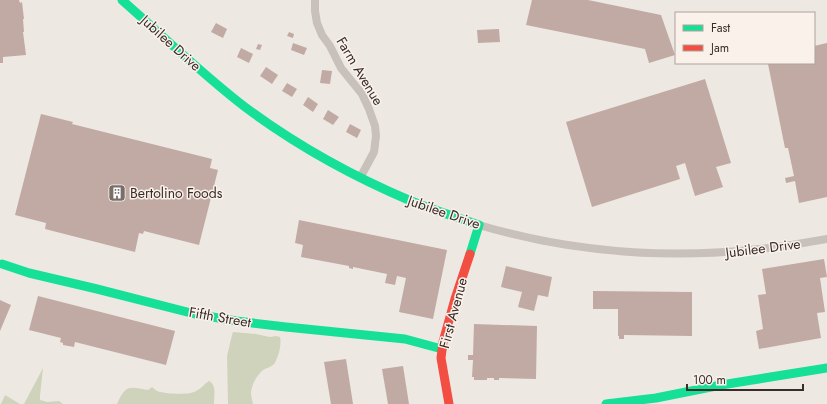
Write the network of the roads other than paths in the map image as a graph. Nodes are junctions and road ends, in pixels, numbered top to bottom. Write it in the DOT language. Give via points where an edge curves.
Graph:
graph roads {
  1 [pos="122,0"];
  2 [pos="315,0"];
  3 [pos="360,178"];
  4 [pos="479,225"];
  5 [pos="827,239"];
  6 [pos="2,264"];
  7 [pos="442,349"];
  8 [pos="827,368"];
  9 [pos="449,404"];
  10 [pos="606,404"];
  1 -- 3 [label="street, Jubilee Drive" via="219,86 254,113 312,152"];
  2 -- 3 [label="street, Farm Avenue" via="317,23 322,35 362,94 375,126 374,152"];
  3 -- 4 [label="street, Jubilee Drive" via="412,202"];
  4 -- 5 [label="street, Jubilee Drive" via="571,245 662,254 747,251"];
  4 -- 7 [label="street, First Avenue"];
  6 -- 7 [label="street, Fifth Street" via="195,314 277,326 405,339"];
  7 -- 9 [label="street, First Avenue" via="442,366"];
  8 -- 10 [label="street" via="656,398"];
}
